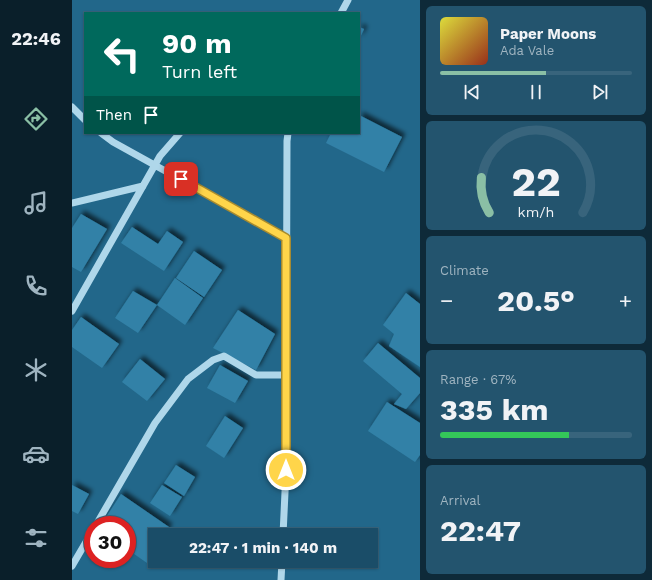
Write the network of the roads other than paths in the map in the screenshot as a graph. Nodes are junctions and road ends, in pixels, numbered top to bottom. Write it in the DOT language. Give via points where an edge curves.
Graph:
graph roads {
  1 [pos="348,0"];
  2 [pos="342,12"];
  3 [pos="72,107"];
  4 [pos="84,119"];
  5 [pos="102,134"];
  6 [pos="179,134"];
  7 [pos="288,134"];
  8 [pos="155,164"];
  9 [pos="143,186"];
  10 [pos="72,203"];
  11 [pos="286,238"];
  12 [pos="72,311"];
  13 [pos="286,375"];
  14 [pos="101,516"];
  15 [pos="283,528"];
  16 [pos="84,545"];
  17 [pos="72,566"];
  18 [pos="282,568"];
  19 [pos="281,580"];
  1 -- 2 [label="street"];
  3 -- 4 [label="street"];
  5 -- 8 [label="street"];
  6 -- 8 [label="street"];
  7 -- 11 [label="street"];
  8 -- 9 [label="street"];
  8 -- 11 [label="street"];
  9 -- 10 [label="street"];
  9 -- 12 [label="street"];
  11 -- 13 [label="street"];
  13 -- 14 [label="street" via="256,375 224,356 213,360 188,379 155,423"];
  13 -- 15 [label="street"];
  16 -- 17 [label="street"];
  18 -- 19 [label="street"];
}
